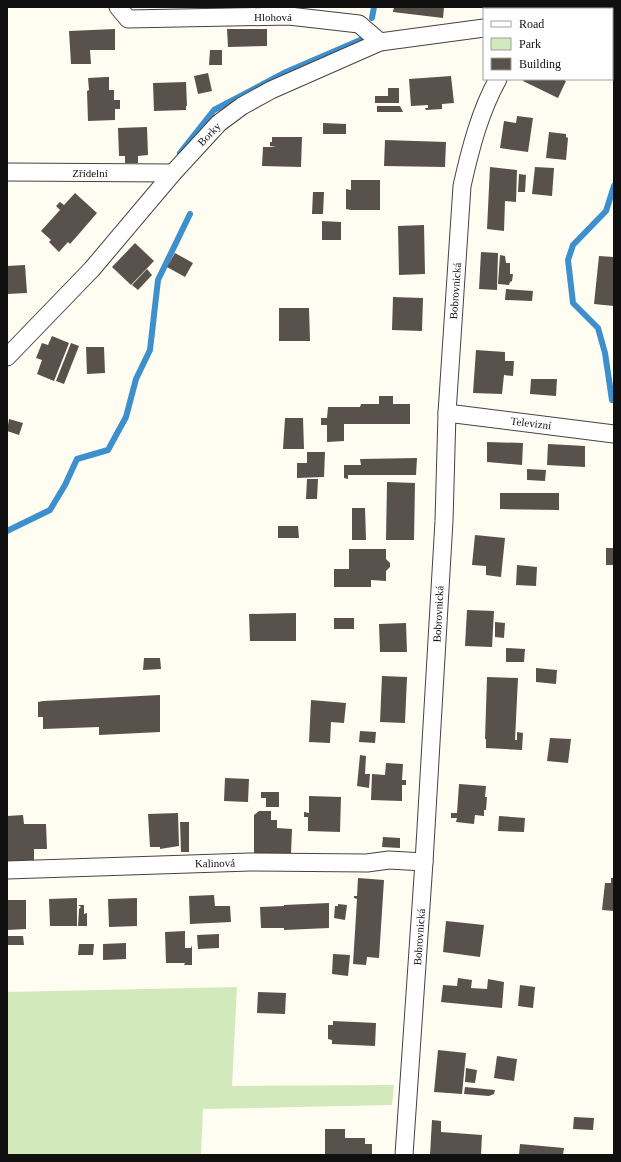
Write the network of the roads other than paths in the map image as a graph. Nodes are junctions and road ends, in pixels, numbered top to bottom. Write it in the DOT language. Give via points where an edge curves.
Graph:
graph roads {
  1 [pos="118,7"];
  2 [pos="483,28"];
  3 [pos="380,42"];
  4 [pos="498,80"];
  5 [pos="7,172"];
  6 [pos="173,173"];
  7 [pos="7,357"];
  8 [pos="447,413"];
  9 [pos="614,434"];
  10 [pos="424,862"];
  11 [pos="7,870"];
  12 [pos="404,1155"];
  1 -- 3 [label="street, Hlohová" via="128,19 289,16 359,24"];
  2 -- 3 [label="street, Borky"];
  3 -- 6 [label="street, Borky" via="271,90 242,106 219,123"];
  4 -- 8 [label="street, Bobrovnická" via="485,106 462,186"];
  5 -- 6 [label="street, Zřídelní"];
  6 -- 7 [label="street, Borky" via="92,269"];
  8 -- 9 [label="street, Televizní"];
  8 -- 10 [label="street, Bobrovnická" via="444,521"];
  10 -- 11 [label="street, Kalinová" via="250,862"];
  10 -- 12 [label="street, Bobrovnická"];
}
